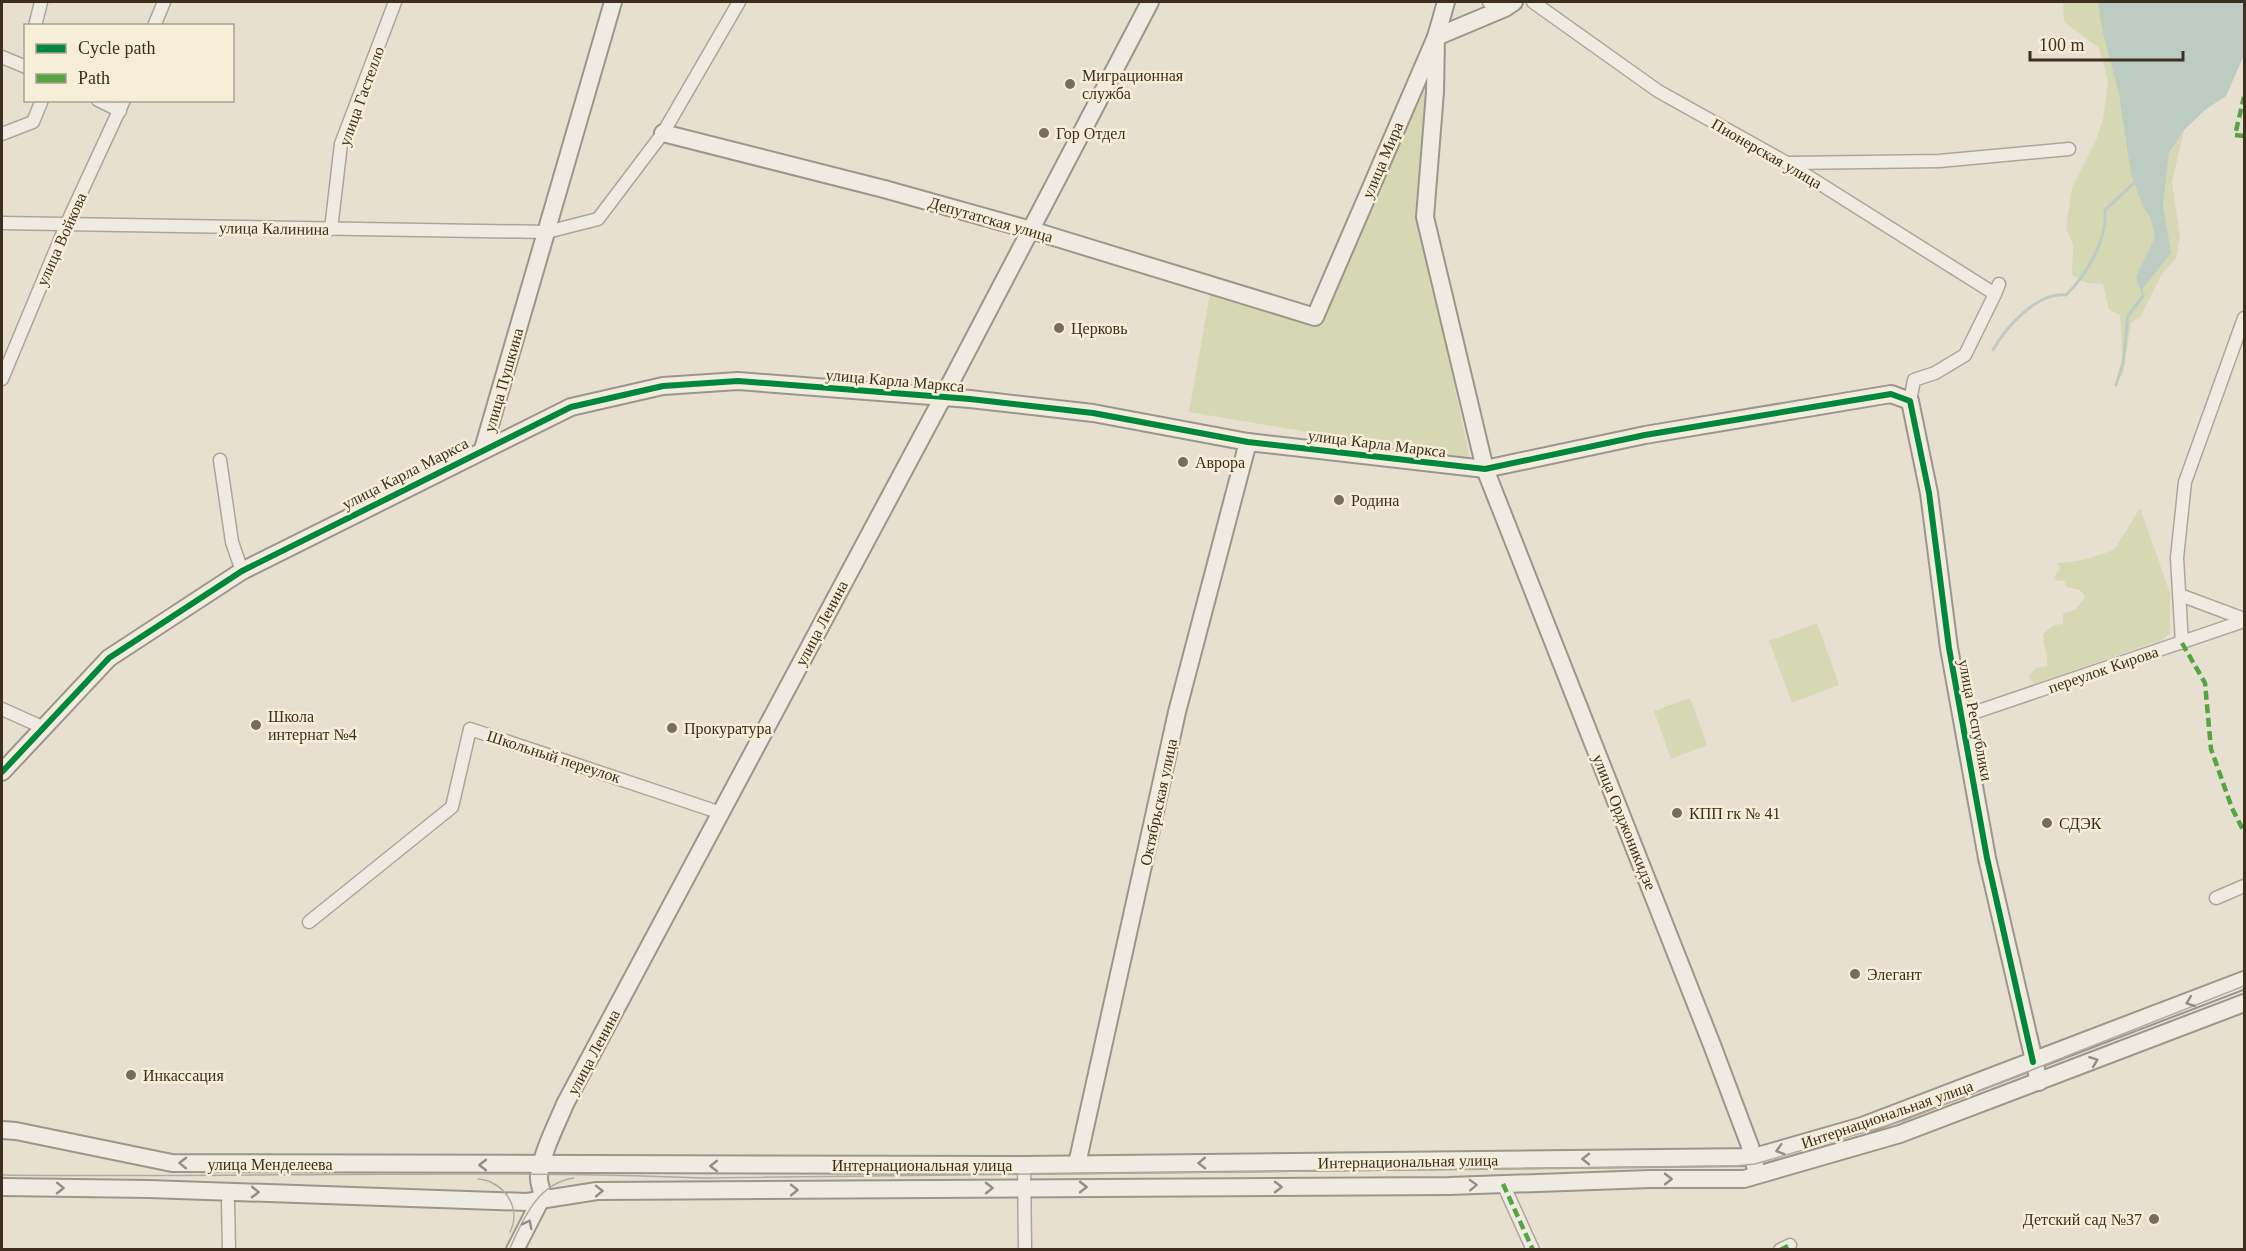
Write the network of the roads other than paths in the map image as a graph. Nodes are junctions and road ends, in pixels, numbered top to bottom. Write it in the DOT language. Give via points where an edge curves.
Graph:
graph roads {
  1 [pos="41,2"];
  2 [pos="164,2"];
  3 [pos="396,2"];
  4 [pos="613,2"];
  5 [pos="739,2"];
  6 [pos="1150,2"];
  7 [pos="1446,2"];
  8 [pos="1489,2"];
  9 [pos="1533,2"];
  10 [pos="1510,5"];
  11 [pos="36,24"];
  12 [pos="155,24"];
  13 [pos="1436,37"];
  14 [pos="2,57"];
  15 [pos="24,64"];
  16 [pos="41,102"];
  17 [pos="106,102"];
  18 [pos="122,106"];
  19 [pos="663,133"];
  20 [pos="2,134"];
  21 [pos="2070,149"];
  22 [pos="1787,163"];
  23 [pos="2,223"];
  24 [pos="67,223"];
  25 [pos="330,229"];
  26 [pos="1031,230"];
  27 [pos="547,232"];
  28 [pos="1315,317"];
  29 [pos="2244,318"];
  30 [pos="2,379"];
  31 [pos="942,399"];
  32 [pos="1910,401"];
  33 [pos="490,426"];
  34 [pos="1248,442"];
  35 [pos="483,449"];
  36 [pos="220,460"];
  37 [pos="1485,469"];
  38 [pos="242,571"];
  39 [pos="2180,595"];
  40 [pos="2244,620"];
  41 [pos="2182,643"];
  42 [pos="2,709"];
  43 [pos="1961,717"];
  44 [pos="42,727"];
  45 [pos="2,772"];
  46 [pos="718,812"];
  47 [pos="2244,886"];
  48 [pos="2216,898"];
  49 [pos="309,922"];
  50 [pos="2244,981"];
  51 [pos="2244,1003"];
  52 [pos="2033,1062"];
  53 [pos="2039,1082"];
  54 [pos="2,1130"];
  55 [pos="1754,1157"];
  56 [pos="1077,1164"];
  57 [pos="541,1165"];
  58 [pos="1024,1165"];
  59 [pos="1756,1177"];
  60 [pos="1503,1184"];
  61 [pos="2,1187"];
  62 [pos="1024,1187"];
  63 [pos="541,1199"];
  64 [pos="228,1202"];
  65 [pos="229,1250"];
  66 [pos="515,1250"];
  67 [pos="1025,1250"];
  68 [pos="1533,1250"];
  1 -- 11 [label="street"];
  2 -- 12 [label="street"];
  3 -- 25 [label="street, улица Гастелло" via="341,144"];
  4 -- 27 [label="street, улица Пушкина"];
  4 -- 33 [label="street"];
  5 -- 19 [label="street, улица Калинина"];
  6 -- 26 [label="street, улица Ленина"];
  7 -- 13 [label="street, улица Мира"];
  8 -- 10 [label="street"];
  9 -- 22 [label="street, Пионерская улица" via="1658,91"];
  10 -- 13 [label="street"];
  13 -- 28 [label="street, улица Мира"];
  13 -- 37 [label="street, улица Орджоникидзе" via="1425,217"];
  14 -- 15 [label="street"];
  16 -- 20 [label="street" via="33,122"];
  17 -- 18 [label="street"];
  18 -- 24 [label="street, улица Войкова"];
  19 -- 26 [label="street, Депутатская улица"];
  19 -- 27 [label="street, улица Калинина" via="598,219"];
  21 -- 22 [label="street" via="1939,161"];
  22 -- 32 [label="street, Пионерская улица" via="1997,289 1965,355 1914,380"];
  23 -- 24 [label="street, улица Калинина"];
  24 -- 25 [label="street, улица Калинина"];
  24 -- 30 [label="street, улица Войкова"];
  25 -- 27 [label="street, улица Калинина"];
  26 -- 28 [label="street, Депутатская улица"];
  26 -- 31 [label="street, улица Ленина"];
  27 -- 33 [label="street, улица Пушкина"];
  27 -- 35 [label="street, улица Пушкина"];
  29 -- 39 [label="street" via="2185,482 2178,530"];
  31 -- 34 [label="street, улица Карла Маркса" via="1093,413"];
  31 -- 35 [label="street, улица Карла Маркса" via="738,381 663,386 571,407"];
  31 -- 46 [label="street, улица Ленина"];
  32 -- 37 [label="street, улица Карла Маркса" via="1891,394 1656,433"];
  32 -- 43 [label="street, улица Республики" via="1929,493"];
  33 -- 35 [label="street, улица Пушкина"];
  34 -- 37 [label="street, улица Карла Маркса"];
  34 -- 56 [label="street, Октябрьская улица" via="1178,712"];
  35 -- 38 [label="street, улица Карла Маркса"];
  36 -- 38 [label="street" via="232,542"];
  37 -- 55 [label="street, улица Орджоникидзе"];
  38 -- 44 [label="street, улица Карла Маркса" via="109,658"];
  39 -- 40 [label="street, переулок Кирова"];
  39 -- 41 [label="street"];
  40 -- 41 [label="street, переулок Кирова"];
  41 -- 43 [label="street, переулок Кирова"];
  42 -- 44 [label="street"];
  43 -- 52 [label="street, улица Республики" via="1987,858"];
  44 -- 45 [label="street, улица Карла Маркса"];
  46 -- 49 [label="street, Школьный переулок" via="470,729 452,807"];
  46 -- 57 [label="street, улица Ленина" via="565,1104"];
  47 -- 48 [label="street"];
  50 -- 52 [label="street, Интернациональная улица, one-way"];
  53 -- 51 [label="street, Интернациональная улица, one-way"];
  52 -- 53 [label="street, улица Республики"];
  52 -- 55 [label="street, Интернациональная улица, one-way" via="1862,1126"];
  53 -- 59 [label="street, Интернациональная улица" via="1888,1138"];
  57 -- 54 [label="street, улица Менделеева, one-way" via="172,1163"];
  55 -- 56 [label="street, Интернациональная улица, one-way"];
  55 -- 59 [label="street, улица Орджоникидзе"];
  56 -- 58 [label="street, Интернациональная улица"];
  58 -- 57 [label="street, Интернациональная улица, one-way"];
  57 -- 63 [label="street, улица Ленина"];
  58 -- 62 [label="street"];
  60 -- 59 [label="street, Интернациональная улица, one-way"];
  62 -- 60 [label="street, Интернациональная улица, one-way"];
  60 -- 68 [label="street"];
  61 -- 63 [label="street, улица Менделеева, one-way" via="527,1202"];
  63 -- 62 [label="street, Интернациональная улица, one-way" via="597,1191"];
  62 -- 67 [label="street"];
  66 -- 63 [label="street, улица Ленина, one-way"];
  64 -- 65 [label="street"];
}
